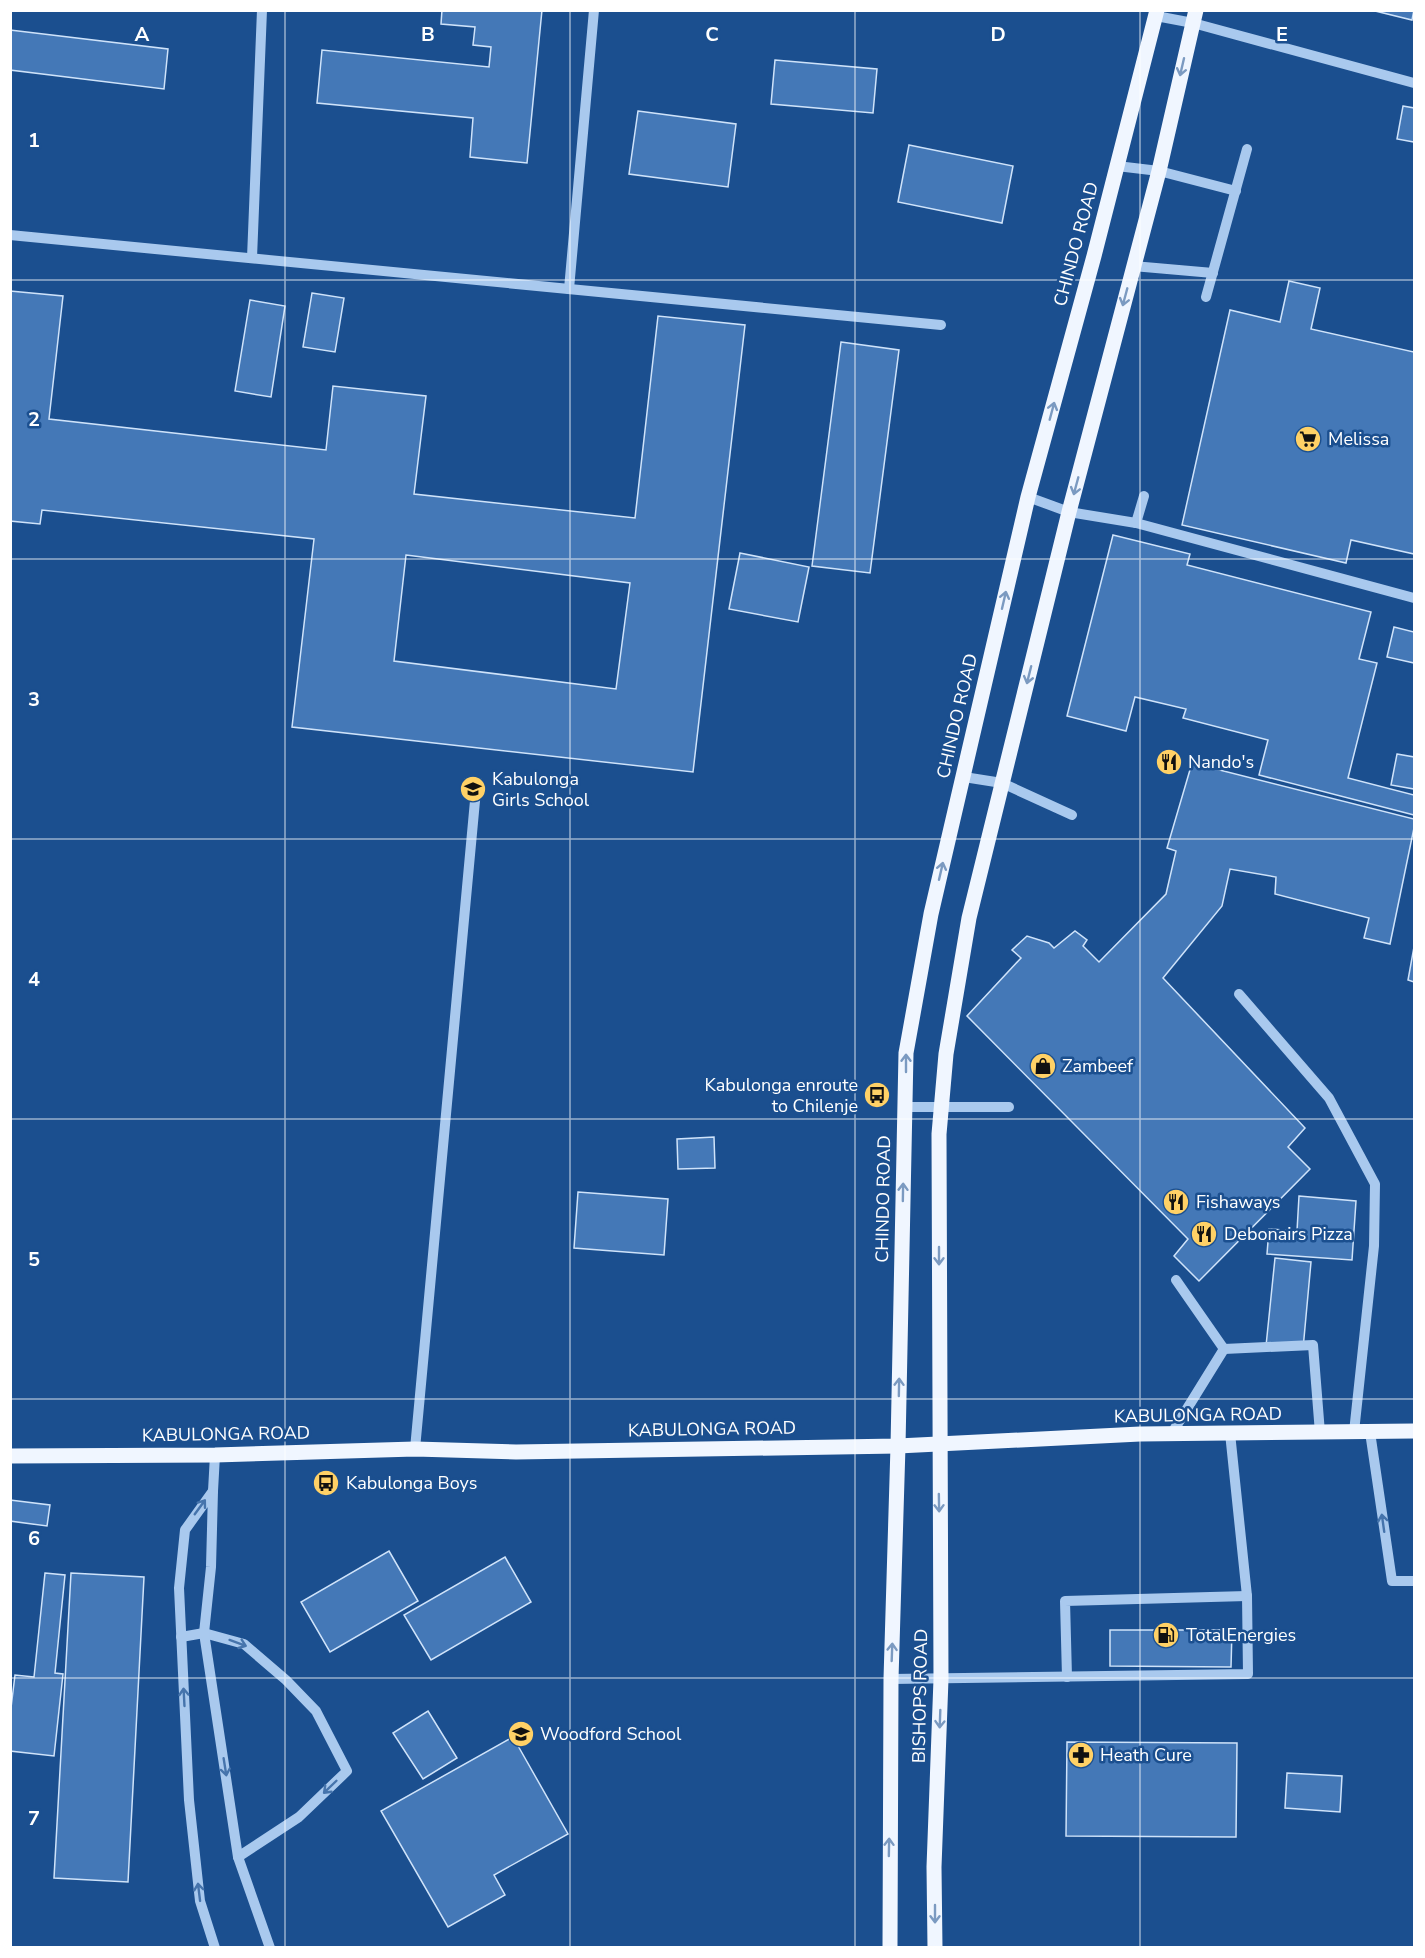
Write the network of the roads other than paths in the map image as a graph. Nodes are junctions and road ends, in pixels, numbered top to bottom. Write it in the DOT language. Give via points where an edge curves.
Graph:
graph roads {
  1 [pos="262,10"];
  2 [pos="594,10"];
  3 [pos="1157,13"];
  4 [pos="1194,17"];
  5 [pos="1414,83"];
  6 [pos="1247,149"];
  7 [pos="1117,166"];
  8 [pos="1159,171"];
  9 [pos="1236,191"];
  10 [pos="10,235"];
  11 [pos="252,258"];
  12 [pos="1133,266"];
  13 [pos="1213,273"];
  14 [pos="569,289"];
  15 [pos="1206,297"];
  16 [pos="941,325"];
  17 [pos="1144,496"];
  18 [pos="1028,497"];
  19 [pos="1069,512"];
  20 [pos="1136,523"];
  21 [pos="1414,598"];
  22 [pos="964,777"];
  23 [pos="1002,783"];
  24 [pos="476,790"];
  25 [pos="1072,815"];
  26 [pos="1239,994"];
  27 [pos="905,1107"];
  28 [pos="941,1107"];
  29 [pos="1010,1107"];
  30 [pos="1176,1280"];
  31 [pos="1224,1349"];
  32 [pos="1414,1431"];
  33 [pos="1320,1432"];
  34 [pos="1362,1432"];
  35 [pos="1172,1433"];
  36 [pos="1230,1433"];
  37 [pos="939,1444"];
  38 [pos="898,1446"];
  39 [pos="415,1449"];
  40 [pos="215,1455"];
  41 [pos="10,1456"];
  42 [pos="213,1491"];
  43 [pos="1414,1581"];
  44 [pos="1247,1596"];
  45 [pos="204,1634"];
  46 [pos="181,1637"];
  47 [pos="1067,1677"];
  48 [pos="891,1679"];
  49 [pos="941,1679"];
  50 [pos="238,1857"];
  51 [pos="215,1947"];
  52 [pos="270,1947"];
  53 [pos="890,1947"];
  54 [pos="935,1947"];
  1 -- 11 [label="street"];
  2 -- 14 [label="street"];
  3 -- 4 [label="street"];
  3 -- 7 [label="main road, CHINDO ROAD"];
  4 -- 5 [label="street"];
  4 -- 8 [label="main road, one-way"];
  6 -- 9 [label="street"];
  7 -- 8 [label="street"];
  18 -- 7 [label="main road, CHINDO ROAD, one-way"];
  8 -- 9 [label="street"];
  8 -- 12 [label="main road"];
  9 -- 13 [label="street"];
  10 -- 11 [label="street"];
  11 -- 14 [label="street"];
  12 -- 13 [label="street"];
  12 -- 19 [label="main road, one-way"];
  13 -- 15 [label="street"];
  14 -- 16 [label="street"];
  17 -- 20 [label="street"];
  18 -- 19 [label="street"];
  22 -- 18 [label="main road, CHINDO ROAD, one-way"];
  19 -- 20 [label="street"];
  19 -- 23 [label="main road, one-way"];
  20 -- 21 [label="street"];
  22 -- 23 [label="street"];
  27 -- 22 [label="main road, CHINDO ROAD, one-way" via="908,1042 931,914"];
  23 -- 25 [label="street"];
  23 -- 28 [label="main road" via="969,918"];
  24 -- 39 [label="street"];
  26 -- 34 [label="street" via="1329,1098 1375,1184"];
  27 -- 28 [label="street"];
  38 -- 27 [label="main road, CHINDO ROAD, one-way"];
  28 -- 29 [label="street"];
  28 -- 37 [label="main road, one-way"];
  30 -- 31 [label="street"];
  31 -- 33 [label="street" via="1312,1345"];
  31 -- 35 [label="street"];
  32 -- 34 [label="main road, KABULONGA ROAD"];
  33 -- 34 [label="main road, KABULONGA ROAD"];
  33 -- 36 [label="main road, KABULONGA ROAD"];
  43 -- 34 [label="street, one-way" via="1392,1581"];
  35 -- 36 [label="main road, KABULONGA ROAD"];
  35 -- 37 [label="main road, KABULONGA ROAD"];
  36 -- 44 [label="street"];
  37 -- 38 [label="main road, KABULONGA ROAD"];
  37 -- 49 [label="main road, BISHOPS ROAD, one-way"];
  38 -- 39 [label="main road, KABULONGA ROAD" via="516,1452"];
  48 -- 38 [label="main road, BISHOPS ROAD, one-way"];
  39 -- 40 [label="main road, KABULONGA ROAD"];
  40 -- 41 [label="main road, KABULONGA ROAD"];
  40 -- 42 [label="street"];
  42 -- 45 [label="street"];
  46 -- 42 [label="street, one-way" via="179,1588 185,1530"];
  44 -- 47 [label="street" via="1065,1601"];
  44 -- 47 [label="street" via="1248,1674"];
  45 -- 46 [label="street"];
  45 -- 50 [label="street, one-way"];
  45 -- 50 [label="street, one-way" via="244,1644 286,1680 316,1711 347,1771 299,1817"];
  51 -- 46 [label="street, one-way" via="200,1900 196,1867"];
  47 -- 49 [label="street"];
  48 -- 49 [label="street"];
  53 -- 48 [label="main road, BISHOPS ROAD, one-way"];
  49 -- 54 [label="main road, BISHOPS ROAD, one-way"];
  50 -- 52 [label="street"];
}
